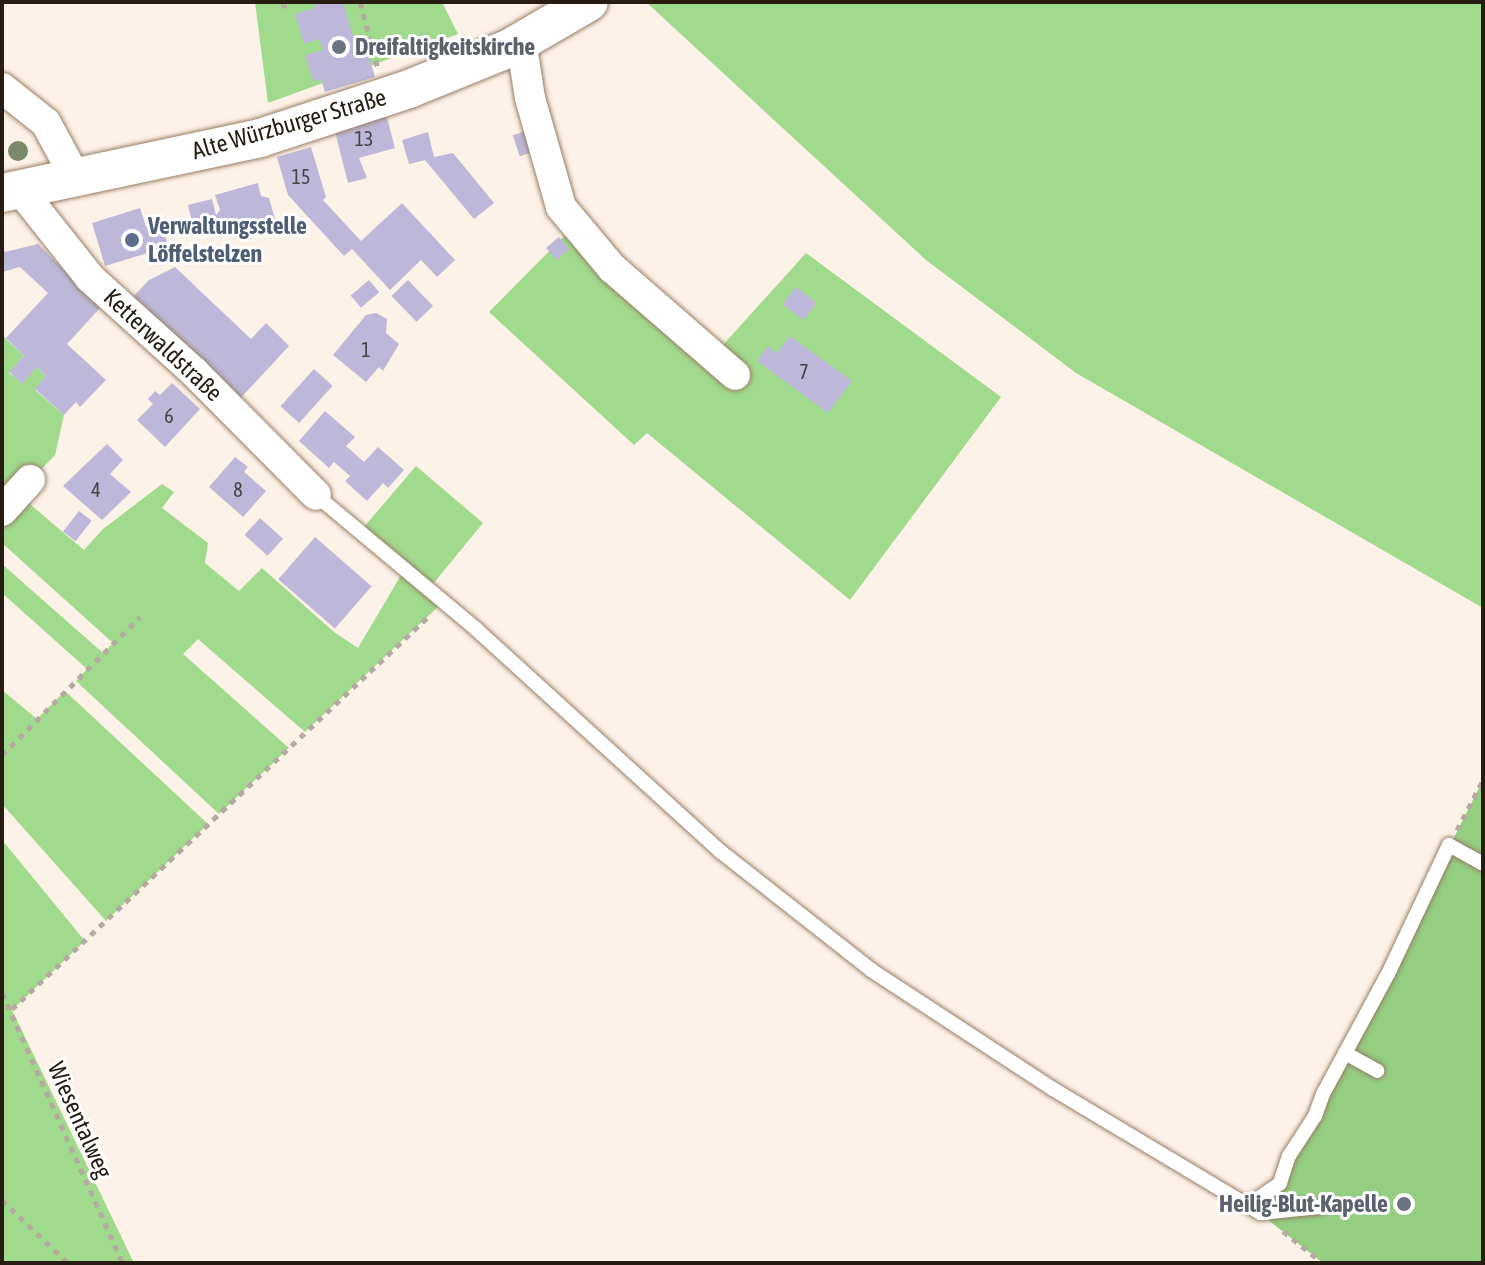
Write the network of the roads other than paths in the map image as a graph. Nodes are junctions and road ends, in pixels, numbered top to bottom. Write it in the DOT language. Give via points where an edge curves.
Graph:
graph roads {
  1 [pos="589,2"];
  2 [pos="521,41"];
  3 [pos="2,88"];
  4 [pos="74,175"];
  5 [pos="10,190"];
  6 [pos="735,375"];
  7 [pos="30,480"];
  8 [pos="316,495"];
  9 [pos="2,511"];
  10 [pos="1483,864"];
  11 [pos="1345,1053"];
  12 [pos="1377,1071"];
  13 [pos="1320,1207"];
  14 [pos="1254,1209"];
  1 -- 2 [label="street, Alte Würzburger Straße"];
  2 -- 4 [label="street, Alte Würzburger Straße" via="382,98 260,138"];
  2 -- 6 [label="street" via="530,98 561,207 612,268"];
  3 -- 4 [label="street" via="46,123"];
  4 -- 5 [label="street, Alte Würzburger Straße"];
  5 -- 8 [label="street, Ketterwaldstraße" via="90,278 194,372"];
  7 -- 9 [label="street"];
  8 -- 14 [label="lane" via="720,851 871,970 1053,1089"];
  10 -- 11 [label="lane" via="1449,845"];
  11 -- 12 [label="lane"];
  11 -- 14 [label="lane" via="1289,1156 1280,1183"];
  13 -- 14 [label="lane"];
}
